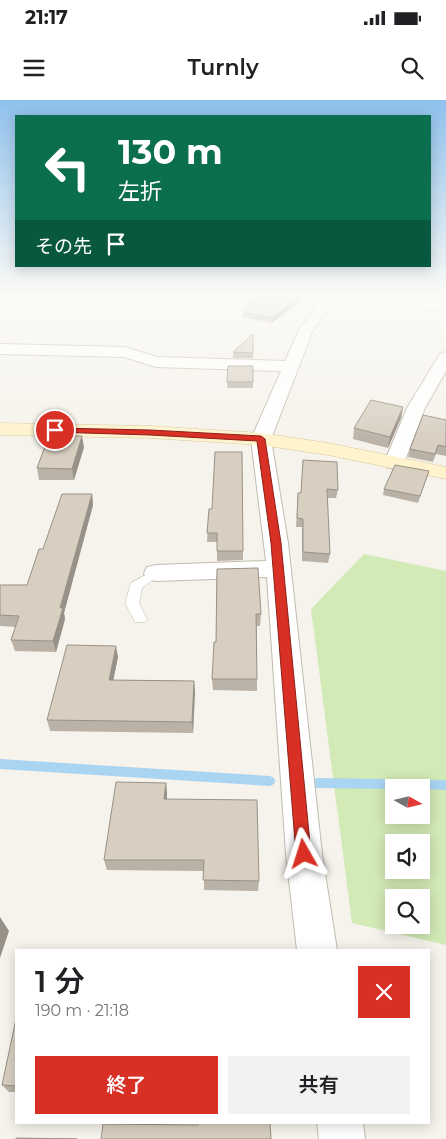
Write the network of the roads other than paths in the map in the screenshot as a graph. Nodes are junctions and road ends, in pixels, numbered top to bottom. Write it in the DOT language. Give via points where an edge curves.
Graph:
graph roads {
  1 [pos="300,345"];
  2 [pos="0,349"];
  3 [pos="446,357"];
  4 [pos="291,366"];
  5 [pos="0,429"];
  6 [pos="261,439"];
  7 [pos="394,463"];
  8 [pos="446,473"];
  9 [pos="278,569"];
  10 [pos="156,573"];
  11 [pos="140,619"];
  12 [pos="317,949"];
  13 [pos="340,1124"];
  14 [pos="342,1139"];
  1 -- 4 [label="street"];
  2 -- 4 [label="street" via="115,351 134,353 156,362"];
  3 -- 7 [label="street" via="416,408"];
  4 -- 6 [label="street"];
  5 -- 6 [label="street" via="150,432"];
  6 -- 7 [label="street"];
  6 -- 9 [label="street"];
  7 -- 8 [label="street"];
  9 -- 10 [label="street"];
  9 -- 12 [label="street" via="304,854"];
  10 -- 11 [label="lane" via="136,586 132,603"];
  13 -- 14 [label="street"];
}
